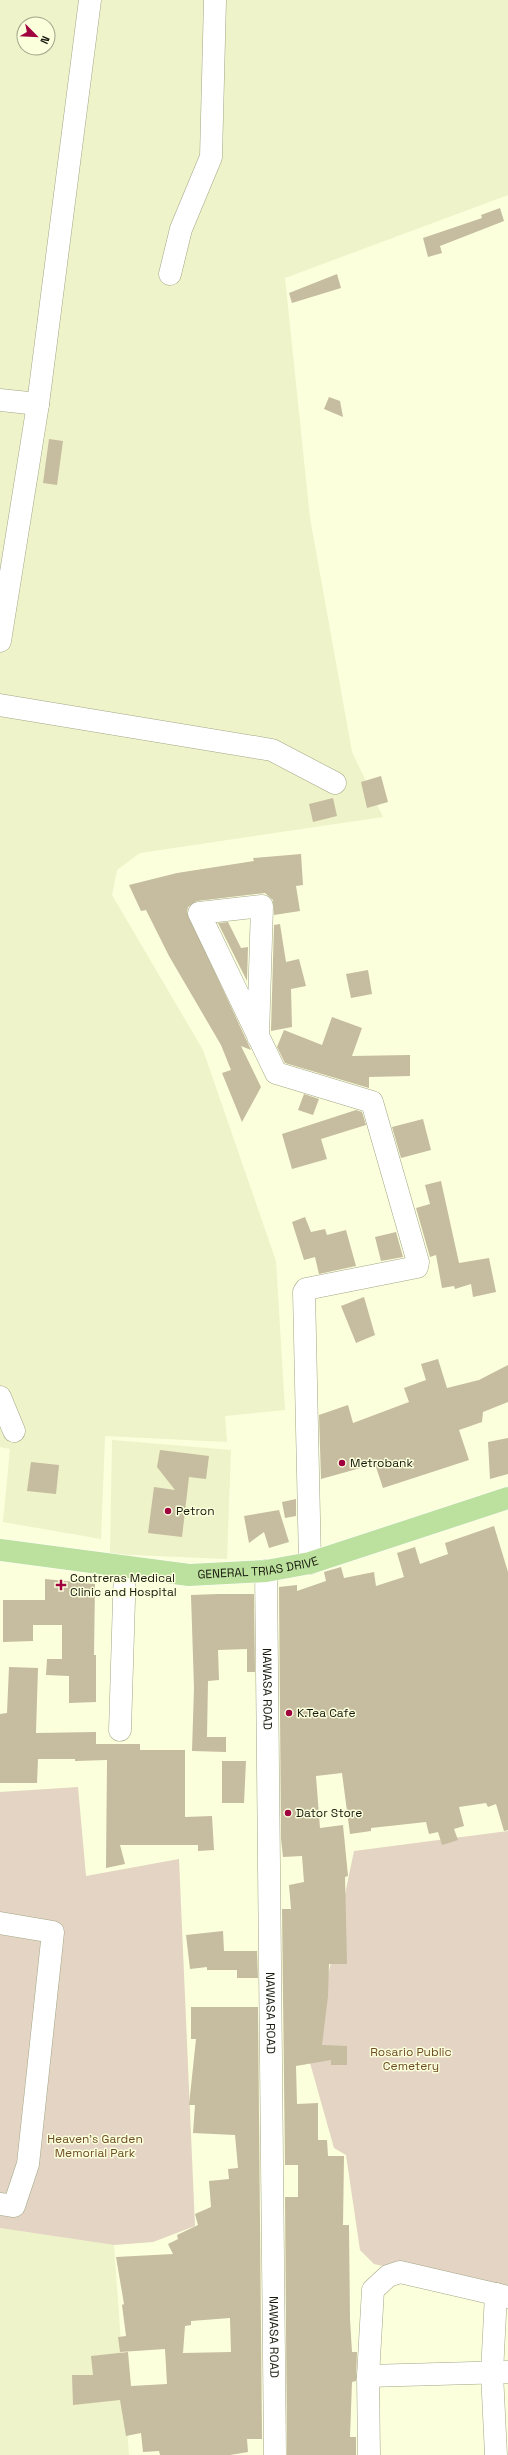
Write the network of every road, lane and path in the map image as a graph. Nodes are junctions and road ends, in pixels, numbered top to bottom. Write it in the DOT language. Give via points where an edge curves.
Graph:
graph roads {
  1 [pos="90,0"];
  2 [pos="215,0"];
  3 [pos="170,274"];
  4 [pos="0,400"];
  5 [pos="38,404"];
  6 [pos="0,641"];
  7 [pos="0,705"];
  8 [pos="335,783"];
  9 [pos="258,1037"];
  10 [pos="0,1397"];
  11 [pos="14,1431"];
  12 [pos="508,1498"];
  13 [pos="0,1550"];
  14 [pos="310,1563"];
  15 [pos="125,1567"];
  16 [pos="266,1571"];
  17 [pos="120,1730"];
  18 [pos="0,1923"];
  19 [pos="0,2204"];
  20 [pos="502,2295"];
  21 [pos="500,2373"];
  22 [pos="368,2376"];
  23 [pos="275,2455"];
  24 [pos="369,2455"];
  25 [pos="496,2455"];
  1 -- 5 [label="street"];
  2 -- 3 [label="street" via="211,157 181,229"];
  4 -- 5 [label="street"];
  5 -- 6 [label="street"];
  7 -- 8 [label="street" via="272,750"];
  9 -- 9 [label="street" via="262,906 199,913 212,940"];
  9 -- 14 [label="street" via="276,1073 372,1102 418,1265 306,1289 304,1292 302,1298"];
  10 -- 11 [label="street"];
  12 -- 14 [label="main road, GENERAL TRIAS DRIVE"];
  13 -- 15 [label="main road, GENERAL TRIAS DRIVE"];
  14 -- 16 [label="main road, GENERAL TRIAS DRIVE"];
  15 -- 16 [label="main road, GENERAL TRIAS DRIVE" via="189,1575"];
  15 -- 17 [label="street"];
  16 -- 23 [label="street, NAWASA ROAD"];
  18 -- 19 [label="street" via="53,1932 28,2164 14,2206"];
  20 -- 21 [label="street"];
  20 -- 22 [label="street" via="400,2272 388,2276 373,2290"];
  21 -- 22 [label="street"];
  21 -- 25 [label="street"];
  22 -- 24 [label="street"];
}
